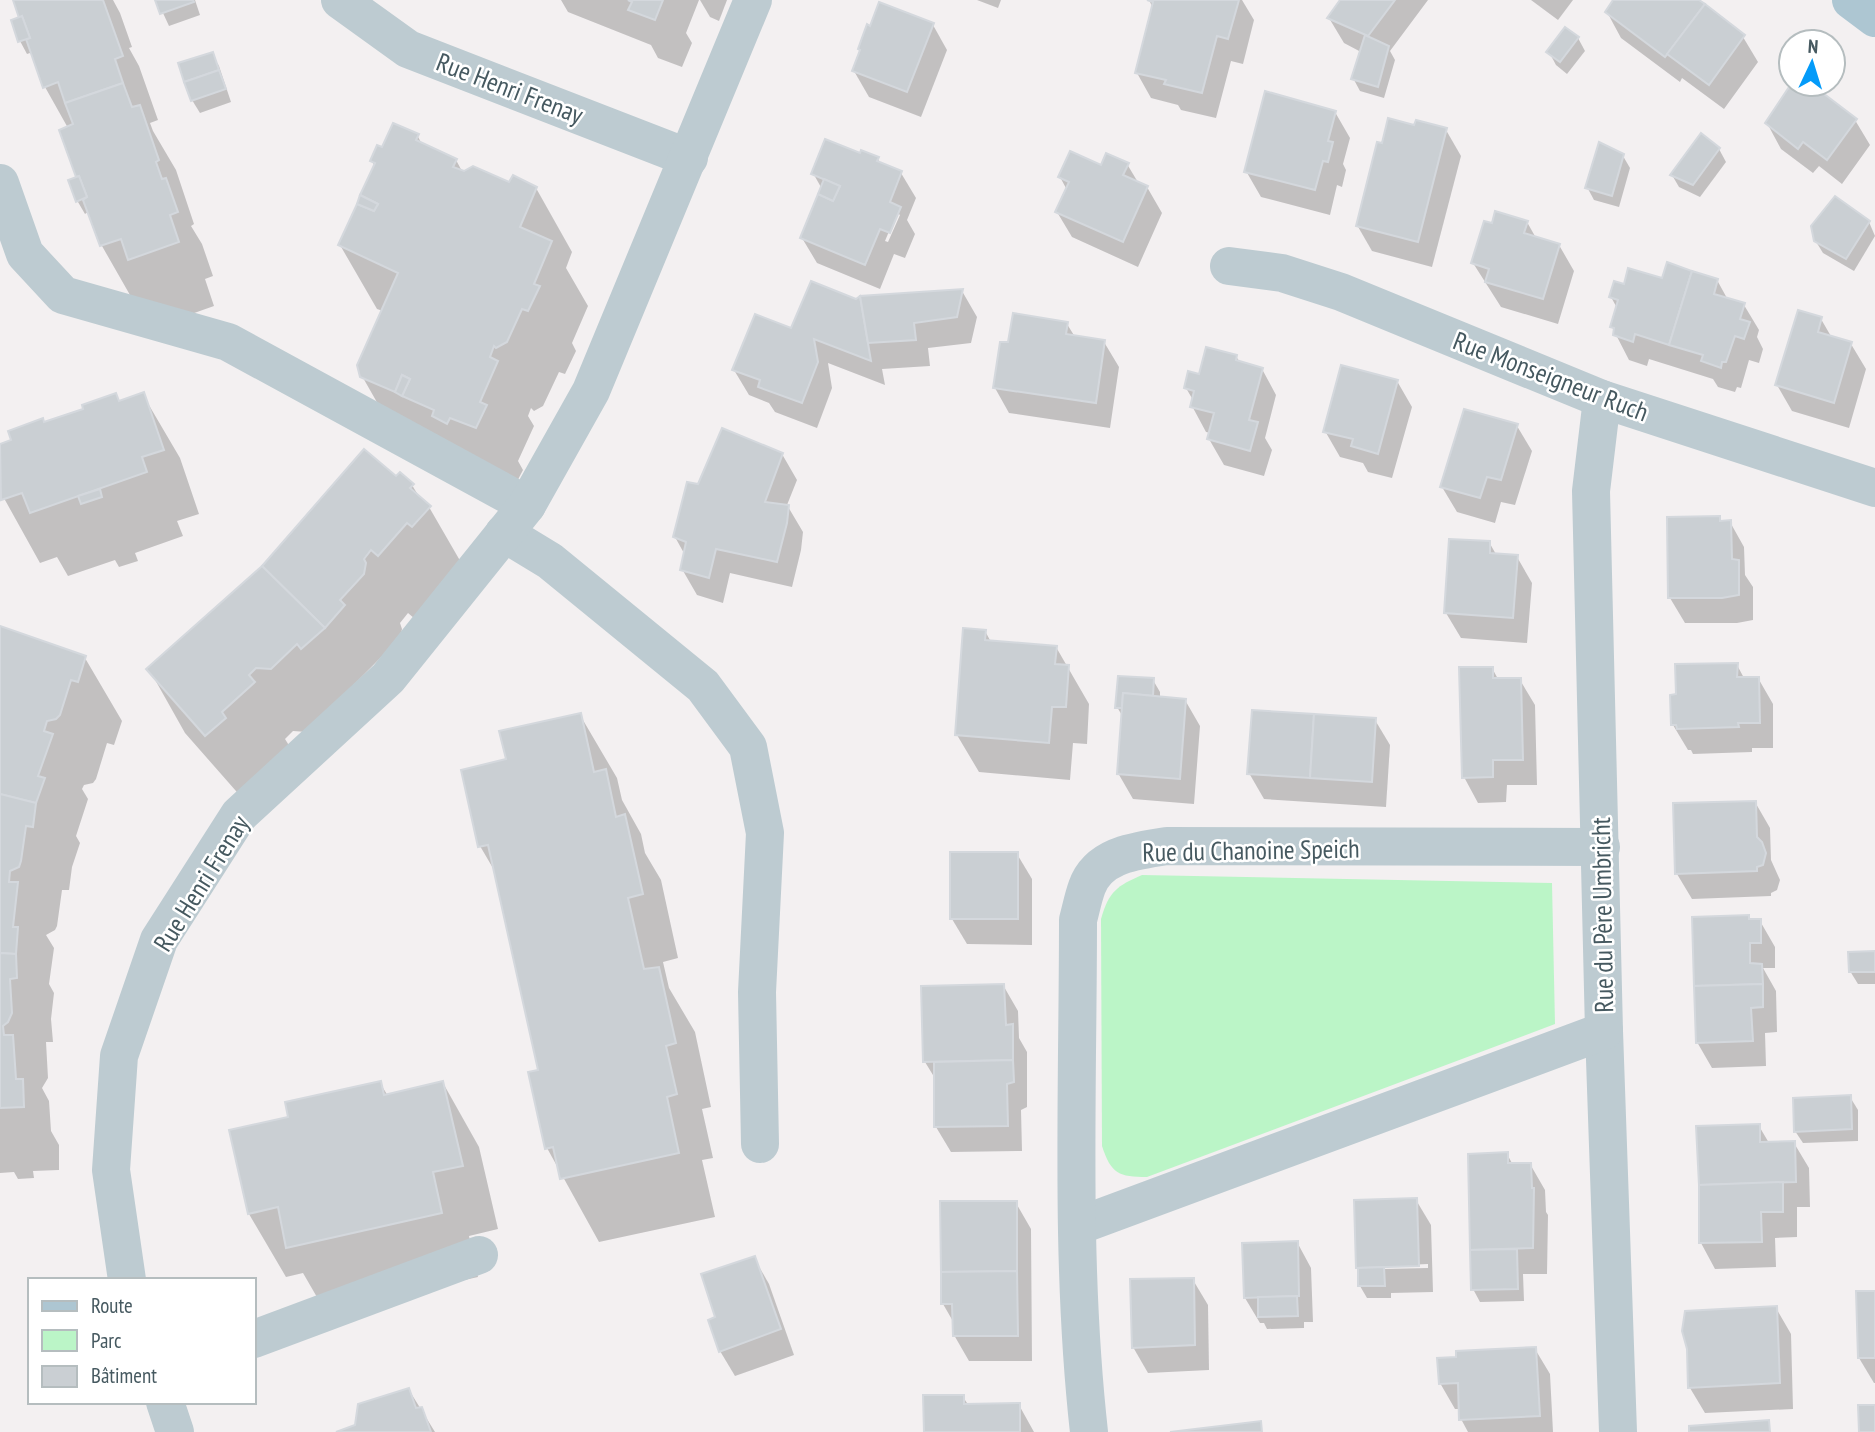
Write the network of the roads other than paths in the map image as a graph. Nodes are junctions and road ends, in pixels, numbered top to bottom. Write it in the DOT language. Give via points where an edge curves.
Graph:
graph roads {
  1 [pos="340,0"];
  2 [pos="753,0"];
  3 [pos="1851,0"];
  4 [pos="1875,18"];
  5 [pos="690,158"];
  6 [pos="0,183"];
  7 [pos="1229,266"];
  8 [pos="1602,399"];
  9 [pos="1875,488"];
  10 [pos="516,519"];
  11 [pos="1601,847"];
  12 [pos="1604,1031"];
  13 [pos="760,1144"];
  14 [pos="1078,1226"];
  15 [pos="479,1255"];
  16 [pos="127,1278"];
  17 [pos="256,1338"];
  18 [pos="166,1404"];
  19 [pos="175,1432"];
  20 [pos="1089,1432"];
  21 [pos="1618,1432"];
  1 -- 5 [label="street, Rue Henri Frenay" via="408,49"];
  2 -- 5 [label="street, Rue Henri Frenay"];
  3 -- 4 [label="main road"];
  5 -- 10 [label="street, Rue Henri Frenay" via="591,391"];
  6 -- 10 [label="street" via="25,254 63,295 228,342"];
  7 -- 8 [label="street, Rue Monseigneur Ruch" via="1282,273 1342,292"];
  8 -- 9 [label="street, Rue Monseigneur Ruch"];
  8 -- 11 [label="street, Rue du Père Umbricht" via="1591,491"];
  10 -- 13 [label="street" via="550,561 703,686 748,747 765,832 757,992"];
  10 -- 16 [label="street, Rue Henri Frenay" via="388,678 239,816 159,940 119,1056 111,1170"];
  11 -- 12 [label="street, Rue du Père Umbricht"];
  11 -- 14 [label="street, Rue du Chanoine Speich" via="1167,846 1129,852 1105,863 1087,884 1078,920"];
  12 -- 14 [label="street"];
  12 -- 21 [label="street, Rue du Père Umbricht"];
  14 -- 20 [label="street, Rue du Chanoine Speich" via="1081,1362"];
  15 -- 17 [label="street"];
  18 -- 19 [label="street"];
}
